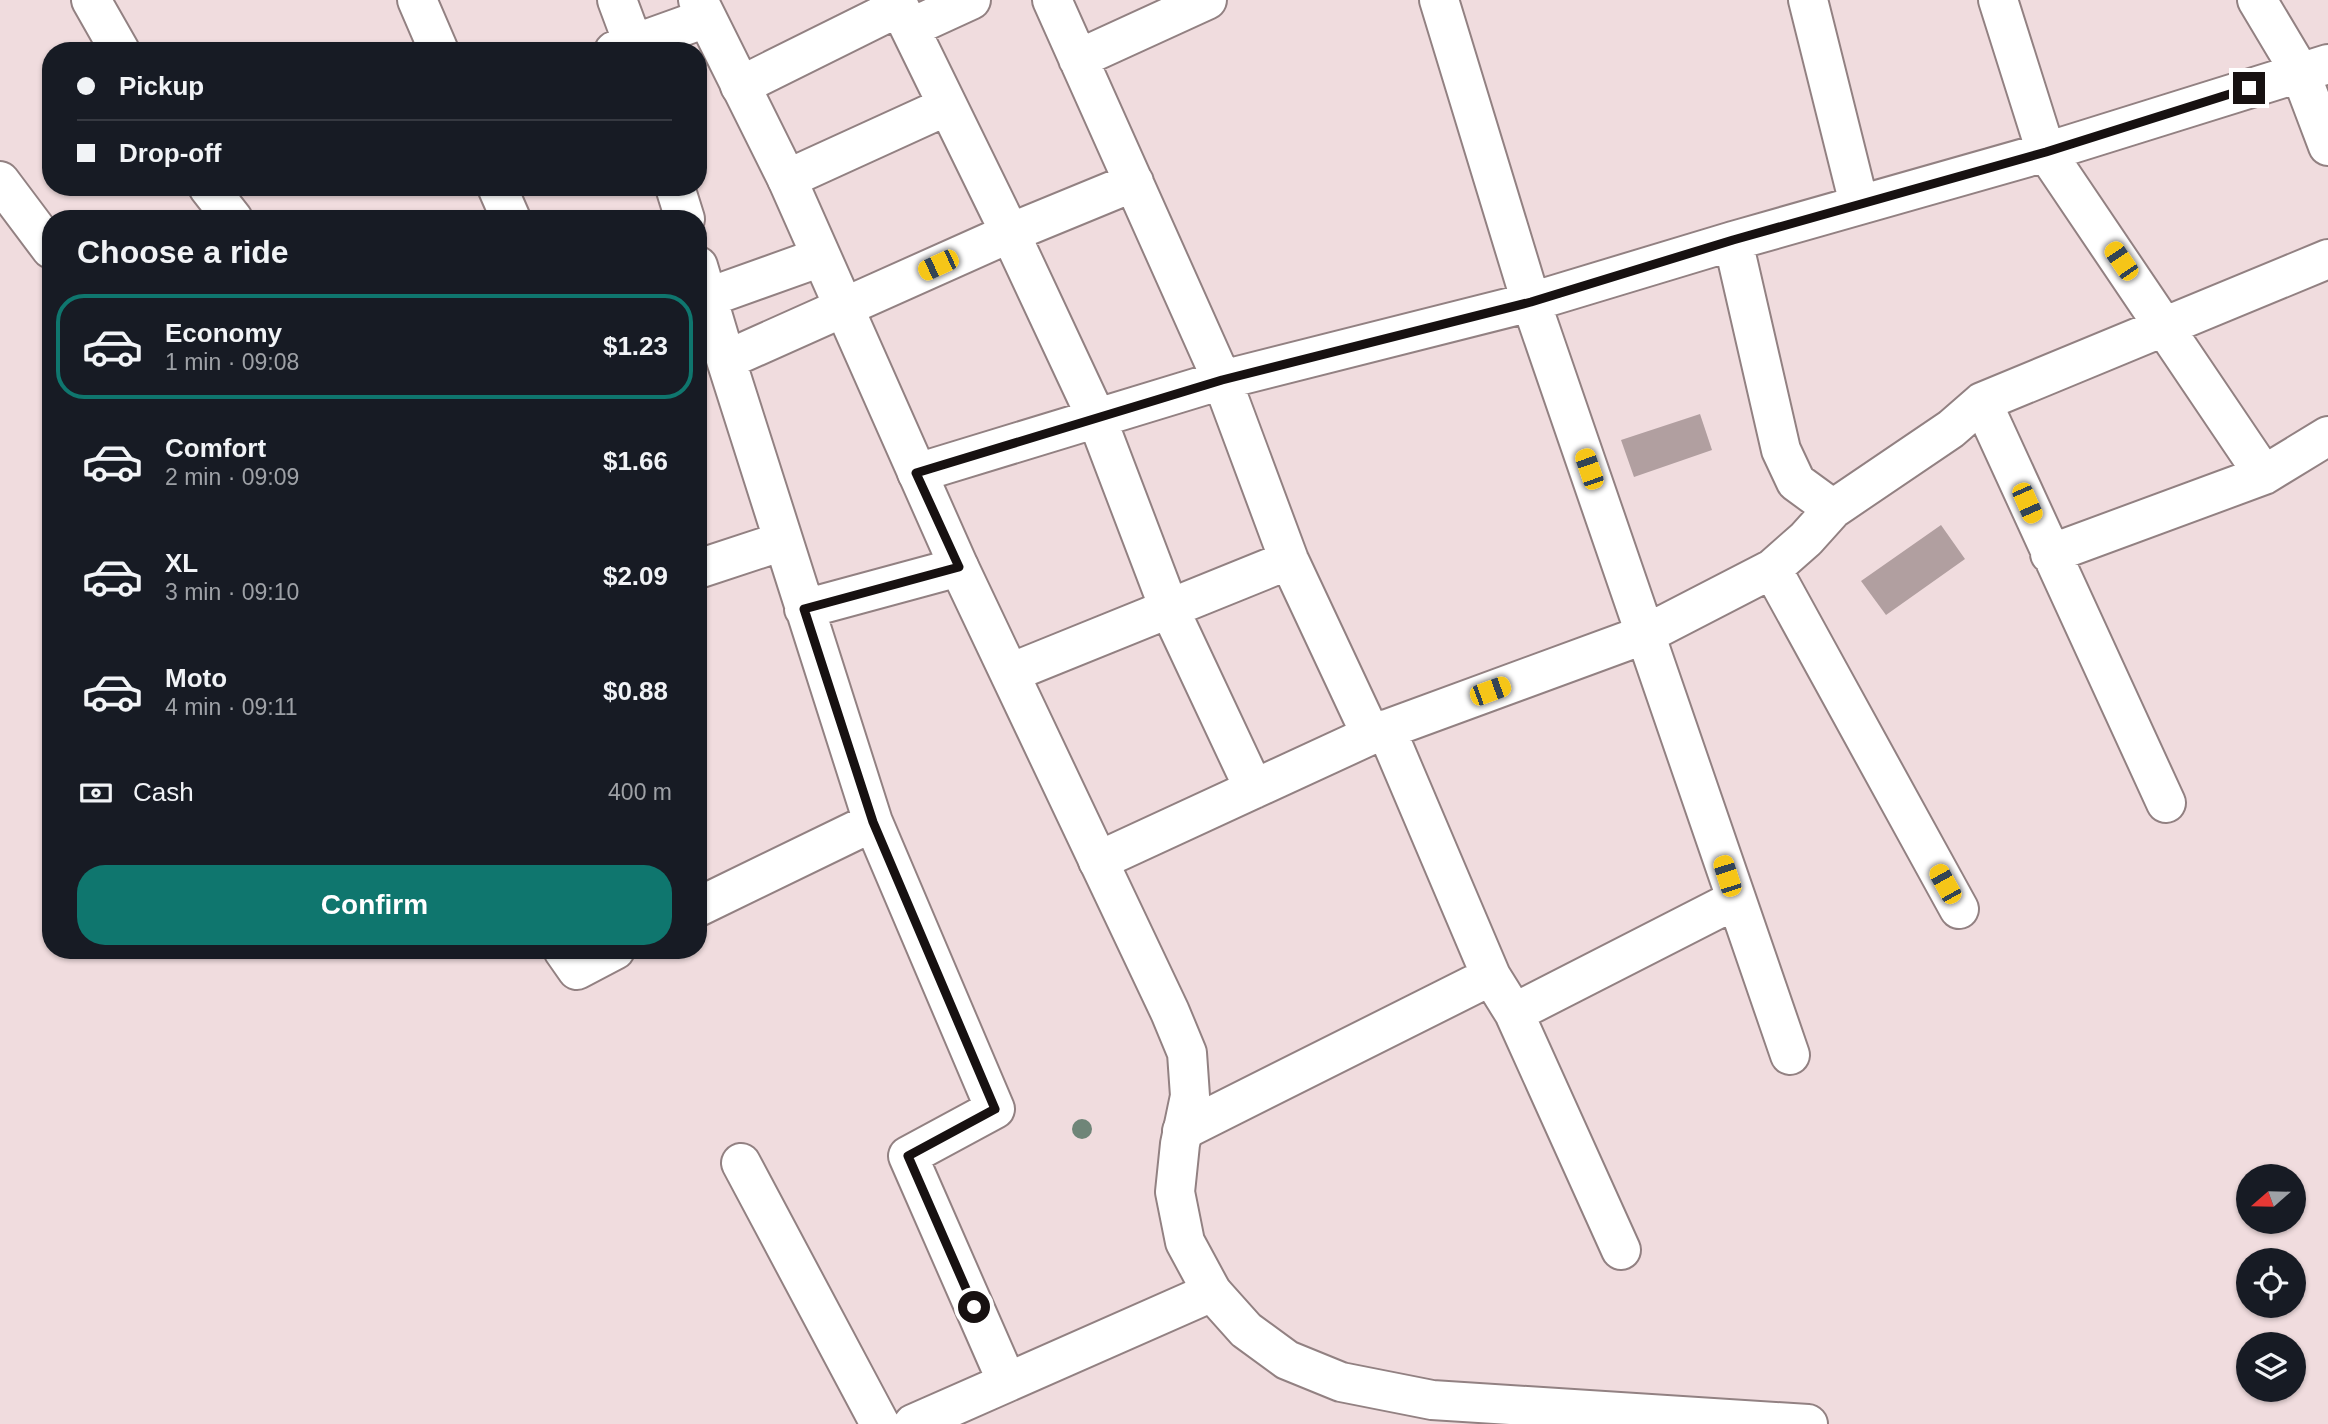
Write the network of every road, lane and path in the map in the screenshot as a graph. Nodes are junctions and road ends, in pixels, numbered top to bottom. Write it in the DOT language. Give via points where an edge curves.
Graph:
graph roads {
  1 [pos="91,0"];
  2 [pos="417,0"];
  3 [pos="617,0"];
  4 [pos="971,0"];
  5 [pos="1052,0"];
  6 [pos="1206,0"];
  7 [pos="1439,0"];
  8 [pos="1808,0"];
  9 [pos="1998,0"];
  10 [pos="2257,0"];
  11 [pos="702,9"];
  12 [pos="901,11"];
  13 [pos="115,42"];
  14 [pos="435,42"];
  15 [pos="627,42"];
  16 [pos="639,42"];
  17 [pos="1078,59"];
  18 [pos="2314,68"];
  19 [pos="740,86"];
  20 [pos="947,106"];
  21 [pos="2328,146"];
  22 [pos="2046,152"];
  23 [pos="787,179"];
  24 [pos="0,181"];
  25 [pos="1133,182"];
  26 [pos="215,196"];
  27 [pos="1859,204"];
  28 [pos="226,210"];
  29 [pos="1010,233"];
  30 [pos="42,236"];
  31 [pos="1733,240"];
  32 [pos="821,257"];
  33 [pos="2328,259"];
  34 [pos="707,286"];
  35 [pos="1531,302"];
  36 [pos="707,305"];
  37 [pos="843,309"];
  38 [pos="2166,327"];
  39 [pos="726,360"];
  40 [pos="1222,380"];
  41 [pos="1982,402"];
  42 [pos="1097,419"];
  43 [pos="2328,436"];
  44 [pos="916,473"];
  45 [pos="2264,475"];
  46 [pos="1833,509"];
  47 [pos="783,541"];
  48 [pos="2050,554"];
  49 [pos="1289,560"];
  50 [pos="707,566"];
  51 [pos="959,567"];
  52 [pos="1772,569"];
  53 [pos="1170,608"];
  54 [pos="804,609"];
  55 [pos="1646,634"];
  56 [pos="1010,673"];
  57 [pos="1379,732"];
  58 [pos="1254,789"];
  59 [pos="2166,803"];
  60 [pos="873,822"];
  61 [pos="1098,861"];
  62 [pos="1735,900"];
  63 [pos="707,903"];
  64 [pos="1959,909"];
  65 [pos="569,959"];
  66 [pos="598,959"];
  67 [pos="1491,976"];
  68 [pos="1514,1013"];
  69 [pos="1790,1055"];
  70 [pos="1182,1131"];
  71 [pos="741,1163"];
  72 [pos="1621,1250"];
  73 [pos="1212,1292"];
  74 [pos="1007,1382"];
  75 [pos="880,1424"];
  76 [pos="913,1424"];
  77 [pos="1808,1424"];
  1 -- 13 [label="street"];
  2 -- 14 [label="street"];
  3 -- 15 [label="street"];
  4 -- 12 [label="street"];
  5 -- 17 [label="street"];
  6 -- 17 [label="street"];
  7 -- 35 [label="street"];
  8 -- 27 [label="street"];
  9 -- 22 [label="street"];
  10 -- 18 [label="street"];
  11 -- 16 [label="street"];
  11 -- 19 [label="street"];
  12 -- 19 [label="street"];
  12 -- 20 [label="street"];
  17 -- 25 [label="street"];
  18 -- 21 [label="street"];
  18 -- 22 [label="street"];
  19 -- 23 [label="street"];
  20 -- 23 [label="street"];
  20 -- 29 [label="street"];
  22 -- 27 [label="street"];
  22 -- 38 [label="street"];
  23 -- 32 [label="street"];
  24 -- 30 [label="street"];
  25 -- 29 [label="street"];
  25 -- 40 [label="street"];
  26 -- 28 [label="street"];
  27 -- 31 [label="street"];
  29 -- 37 [label="street"];
  29 -- 42 [label="street"];
  31 -- 35 [label="street"];
  31 -- 46 [label="street" via="1781,450 1796,482"];
  32 -- 34 [label="street"];
  32 -- 37 [label="street"];
  33 -- 38 [label="street"];
  35 -- 40 [label="street"];
  35 -- 55 [label="street"];
  36 -- 39 [label="street"];
  37 -- 39 [label="street"];
  37 -- 44 [label="street"];
  38 -- 41 [label="street"];
  38 -- 45 [label="street"];
  39 -- 47 [label="street"];
  40 -- 42 [label="street"];
  40 -- 49 [label="street"];
  41 -- 46 [label="street" via="1951,429"];
  41 -- 48 [label="street"];
  42 -- 44 [label="street"];
  42 -- 53 [label="street"];
  43 -- 45 [label="street"];
  44 -- 51 [label="street"];
  45 -- 48 [label="street"];
  46 -- 52 [label="street"];
  47 -- 50 [label="street"];
  47 -- 54 [label="street"];
  48 -- 59 [label="street"];
  49 -- 53 [label="street"];
  49 -- 57 [label="street"];
  51 -- 54 [label="street"];
  51 -- 56 [label="street"];
  52 -- 55 [label="street"];
  52 -- 64 [label="street"];
  53 -- 56 [label="street"];
  53 -- 58 [label="street"];
  54 -- 60 [label="street"];
  55 -- 57 [label="street"];
  55 -- 62 [label="street"];
  56 -- 61 [label="street"];
  57 -- 58 [label="street"];
  57 -- 67 [label="street"];
  58 -- 61 [label="street"];
  60 -- 63 [label="street"];
  60 -- 74 [label="street" via="995,1109 908,1156"];
  61 -- 70 [label="street" via="1187,1053 1190,1096"];
  62 -- 68 [label="street"];
  62 -- 69 [label="street"];
  65 -- 66 [label="street" via="577,970"];
  67 -- 68 [label="street"];
  67 -- 70 [label="street"];
  68 -- 72 [label="street"];
  70 -- 73 [label="street" via="1175,1192 1185,1242"];
  71 -- 75 [label="street"];
  73 -- 74 [label="street"];
  73 -- 77 [label="street" via="1246,1330 1287,1360 1341,1382 1432,1400"];
  74 -- 76 [label="street"];
}
